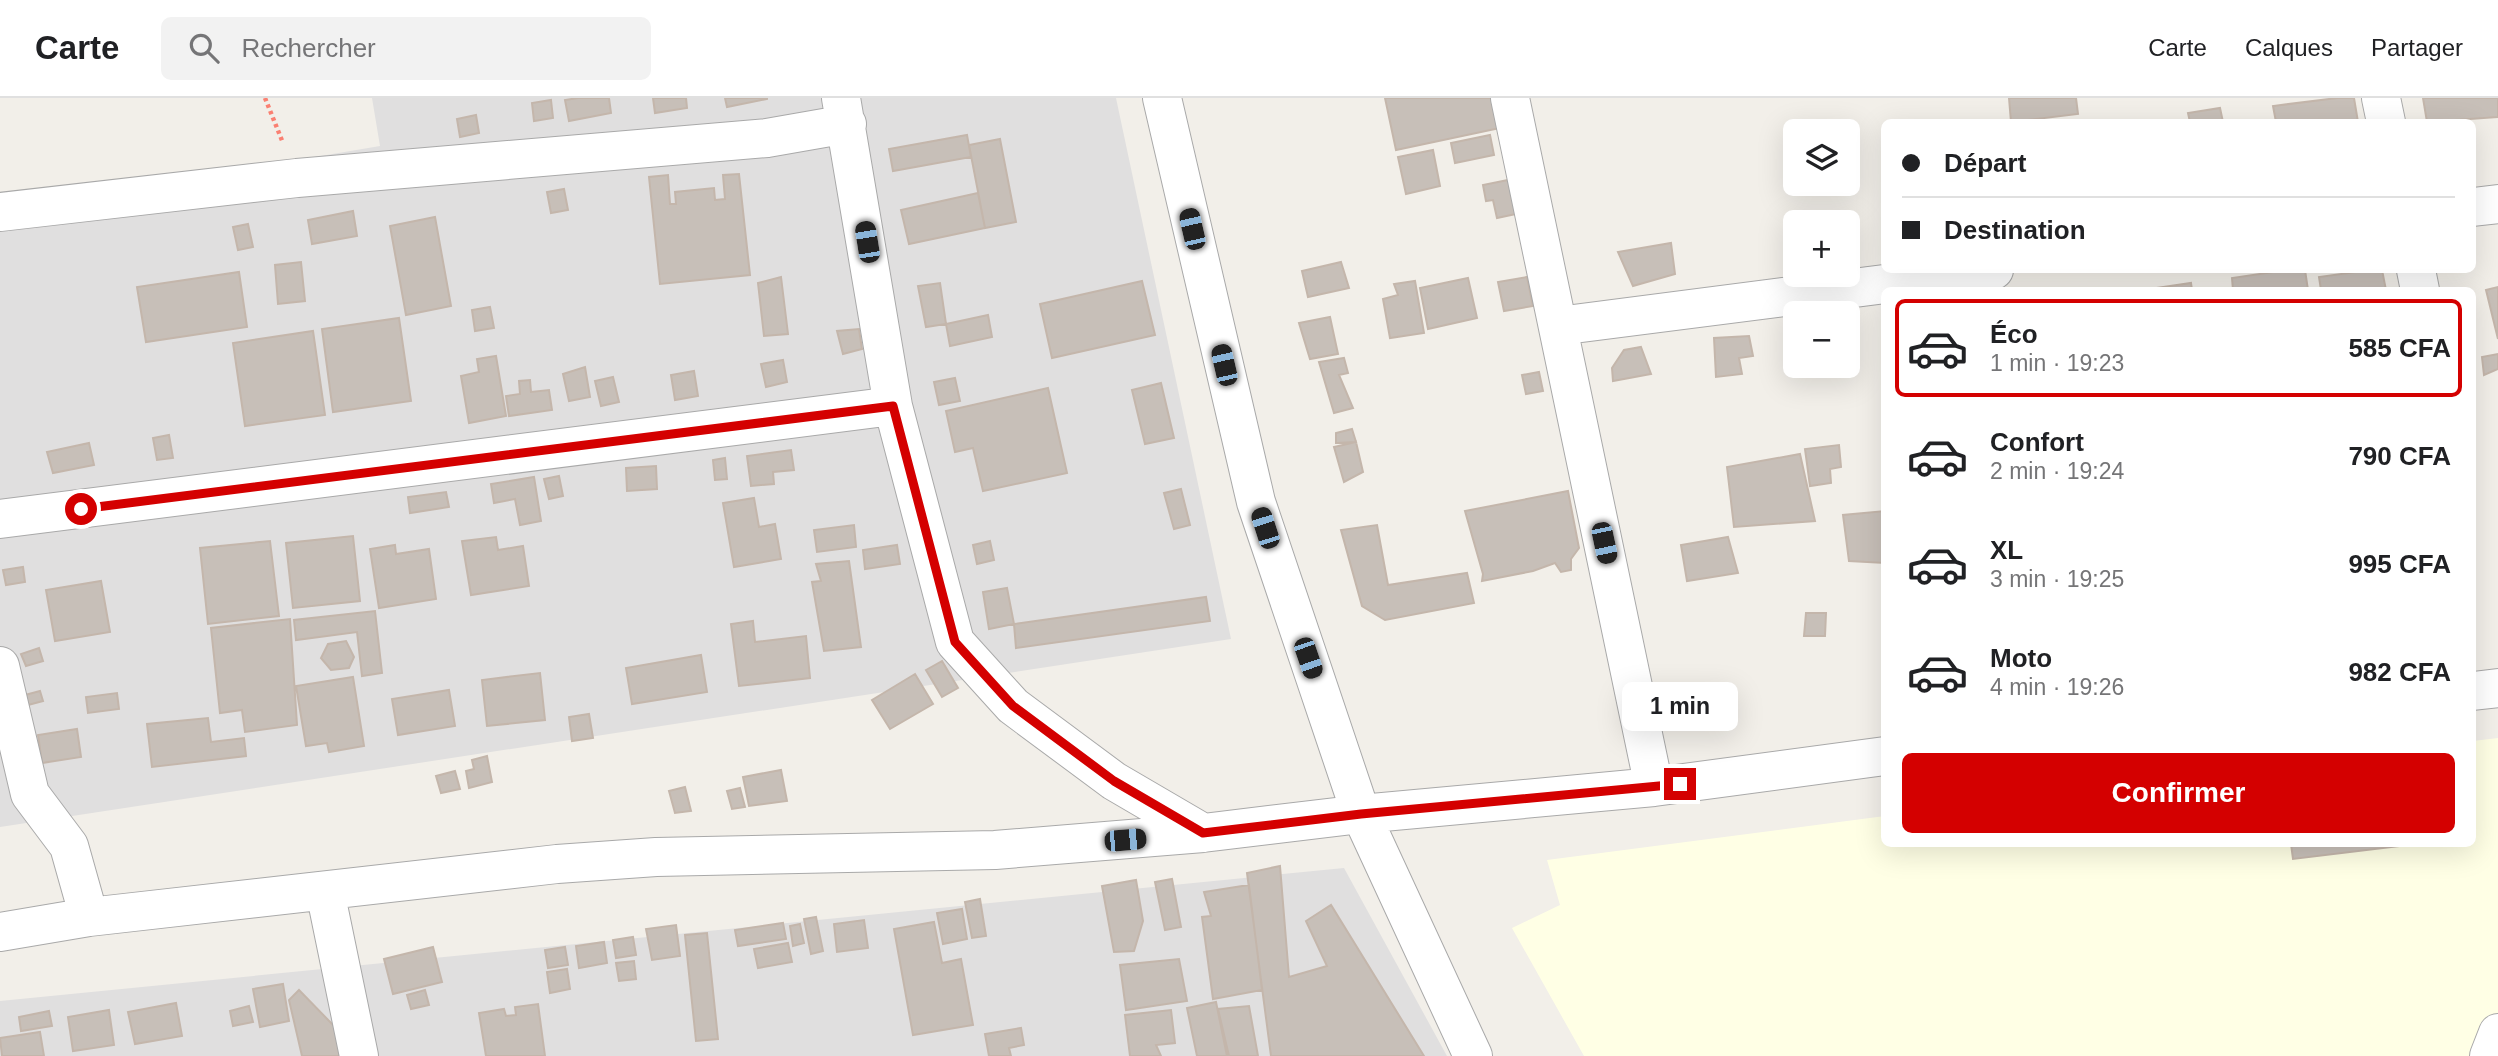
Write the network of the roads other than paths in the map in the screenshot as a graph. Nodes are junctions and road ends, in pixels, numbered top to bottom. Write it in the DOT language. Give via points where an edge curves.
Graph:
graph roads {
  1 [pos="1162,98"];
  2 [pos="1510,98"];
  3 [pos="2381,98"];
  4 [pos="844,111"];
  5 [pos="2385,119"];
  6 [pos="2498,204"];
  7 [pos="2476,208"];
  8 [pos="0,212"];
  9 [pos="1971,273"];
  10 [pos="1558,326"];
  11 [pos="893,406"];
  12 [pos="0,520"];
  13 [pos="0,666"];
  14 [pos="2498,688"];
  15 [pos="2476,691"];
  16 [pos="1881,757"];
  17 [pos="1654,788"];
  18 [pos="1361,814"];
  19 [pos="1203,833"];
  20 [pos="325,891"];
  21 [pos="89,917"];
  22 [pos="0,932"];
  23 [pos="2498,1033"];
  24 [pos="359,1056"];
  25 [pos="1473,1056"];
  26 [pos="2489,1056"];
  1 -- 18 [label="street" via="1256,502"];
  2 -- 10 [label="street"];
  3 -- 5 [label="street"];
  4 -- 8 [label="street" via="766,138 297,178"];
  4 -- 11 [label="street"];
  6 -- 7 [label="street"];
  9 -- 10 [label="street"];
  10 -- 17 [label="street"];
  11 -- 12 [label="street"];
  11 -- 19 [label="street" via="955,642 1013,706 1114,781"];
  13 -- 21 [label="street" via="30,794 69,846"];
  14 -- 15 [label="street"];
  16 -- 17 [label="street"];
  17 -- 18 [label="street"];
  18 -- 19 [label="street"];
  18 -- 25 [label="street"];
  19 -- 20 [label="street" via="995,850 656,857"];
  20 -- 21 [label="street"];
  20 -- 24 [label="street"];
  21 -- 22 [label="street"];
  23 -- 26 [label="street"];
}
